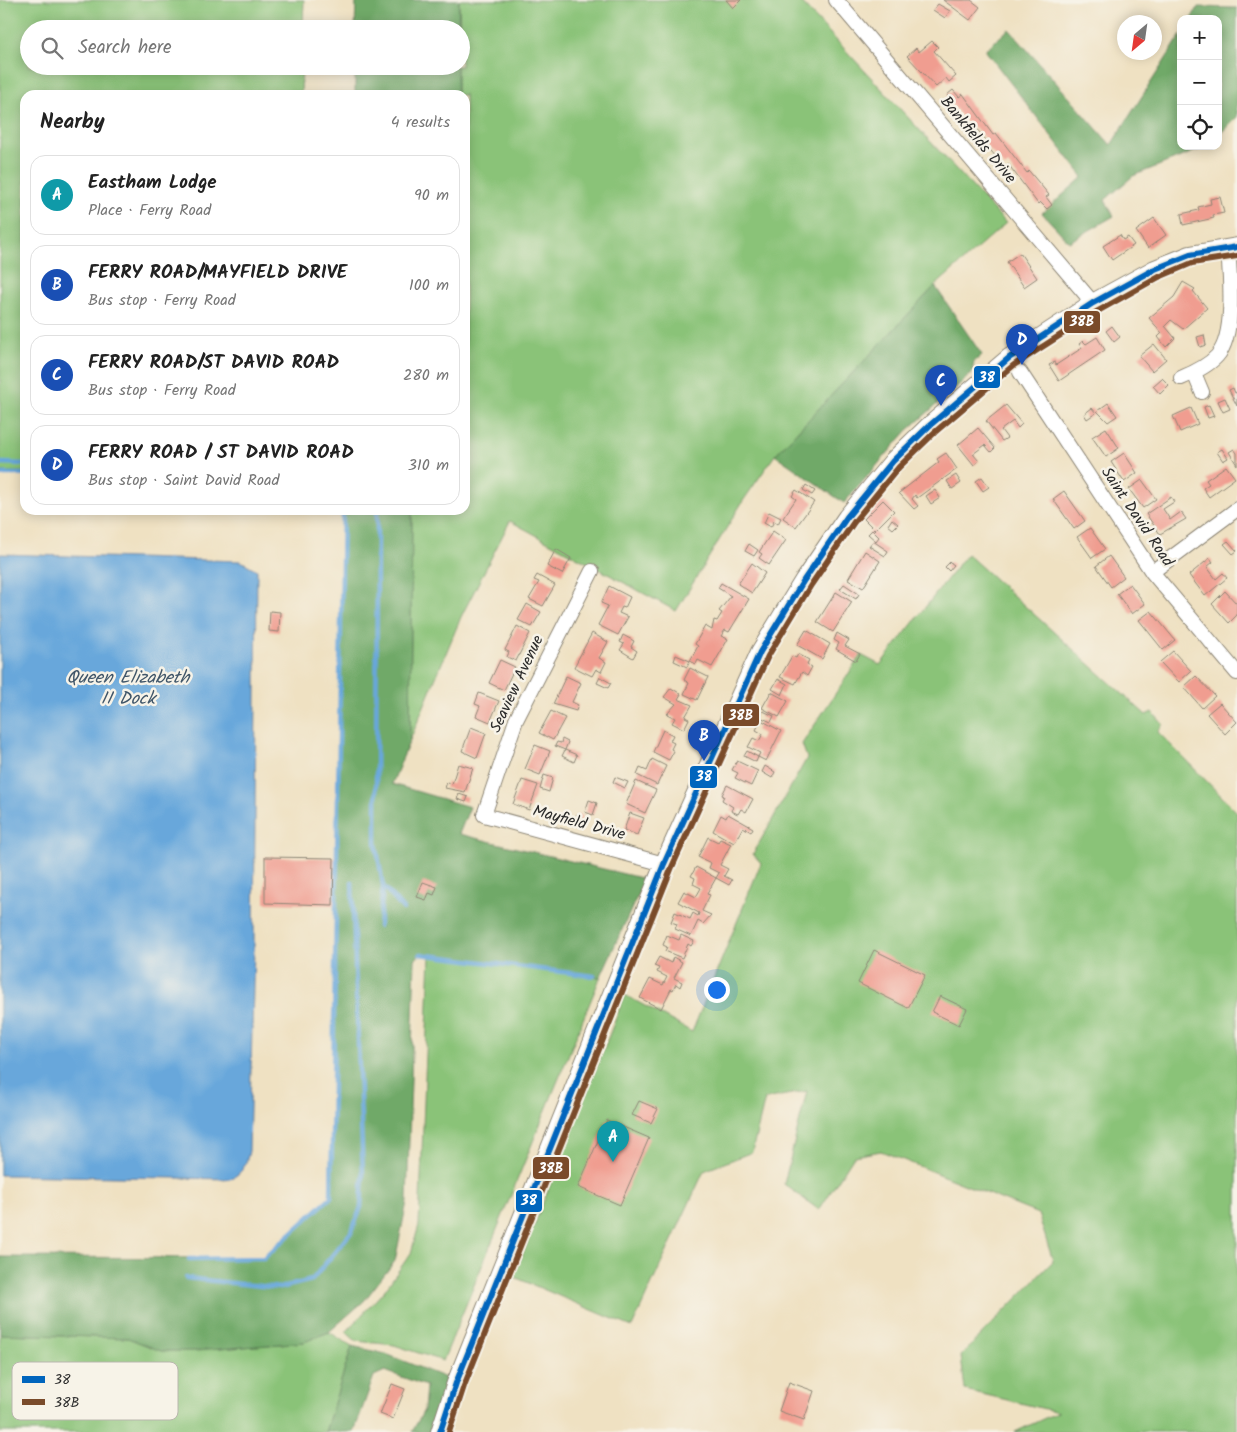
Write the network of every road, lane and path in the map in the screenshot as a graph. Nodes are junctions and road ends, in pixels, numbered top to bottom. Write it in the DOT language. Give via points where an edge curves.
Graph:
graph roads {
  1 [pos="836,0"];
  2 [pos="1233,248"];
  3 [pos="1093,303"];
  4 [pos="1020,372"];
  5 [pos="1202,392"];
  6 [pos="1237,509"];
  7 [pos="592,571"];
  8 [pos="1152,572"];
  9 [pos="1237,673"];
  10 [pos="484,815"];
  11 [pos="664,864"];
  12 [pos="440,1432"];
  1 -- 3 [label="street, Bankfields Drive"];
  2 -- 3 [label="street" via="1190,255 1155,269"];
  2 -- 5 [label="street" via="1226,339 1218,355 1187,375"];
  3 -- 11 [label="street" via="1009,358 929,426 893,461 852,511 760,652"];
  4 -- 8 [label="street, Saint David Road"];
  6 -- 8 [label="street"];
  7 -- 10 [label="street, Seaview Avenue" via="516,720"];
  8 -- 9 [label="street, Saint David Road"];
  10 -- 11 [label="street, Mayfield Drive"];
  11 -- 12 [label="street" via="456,1383"];
}
